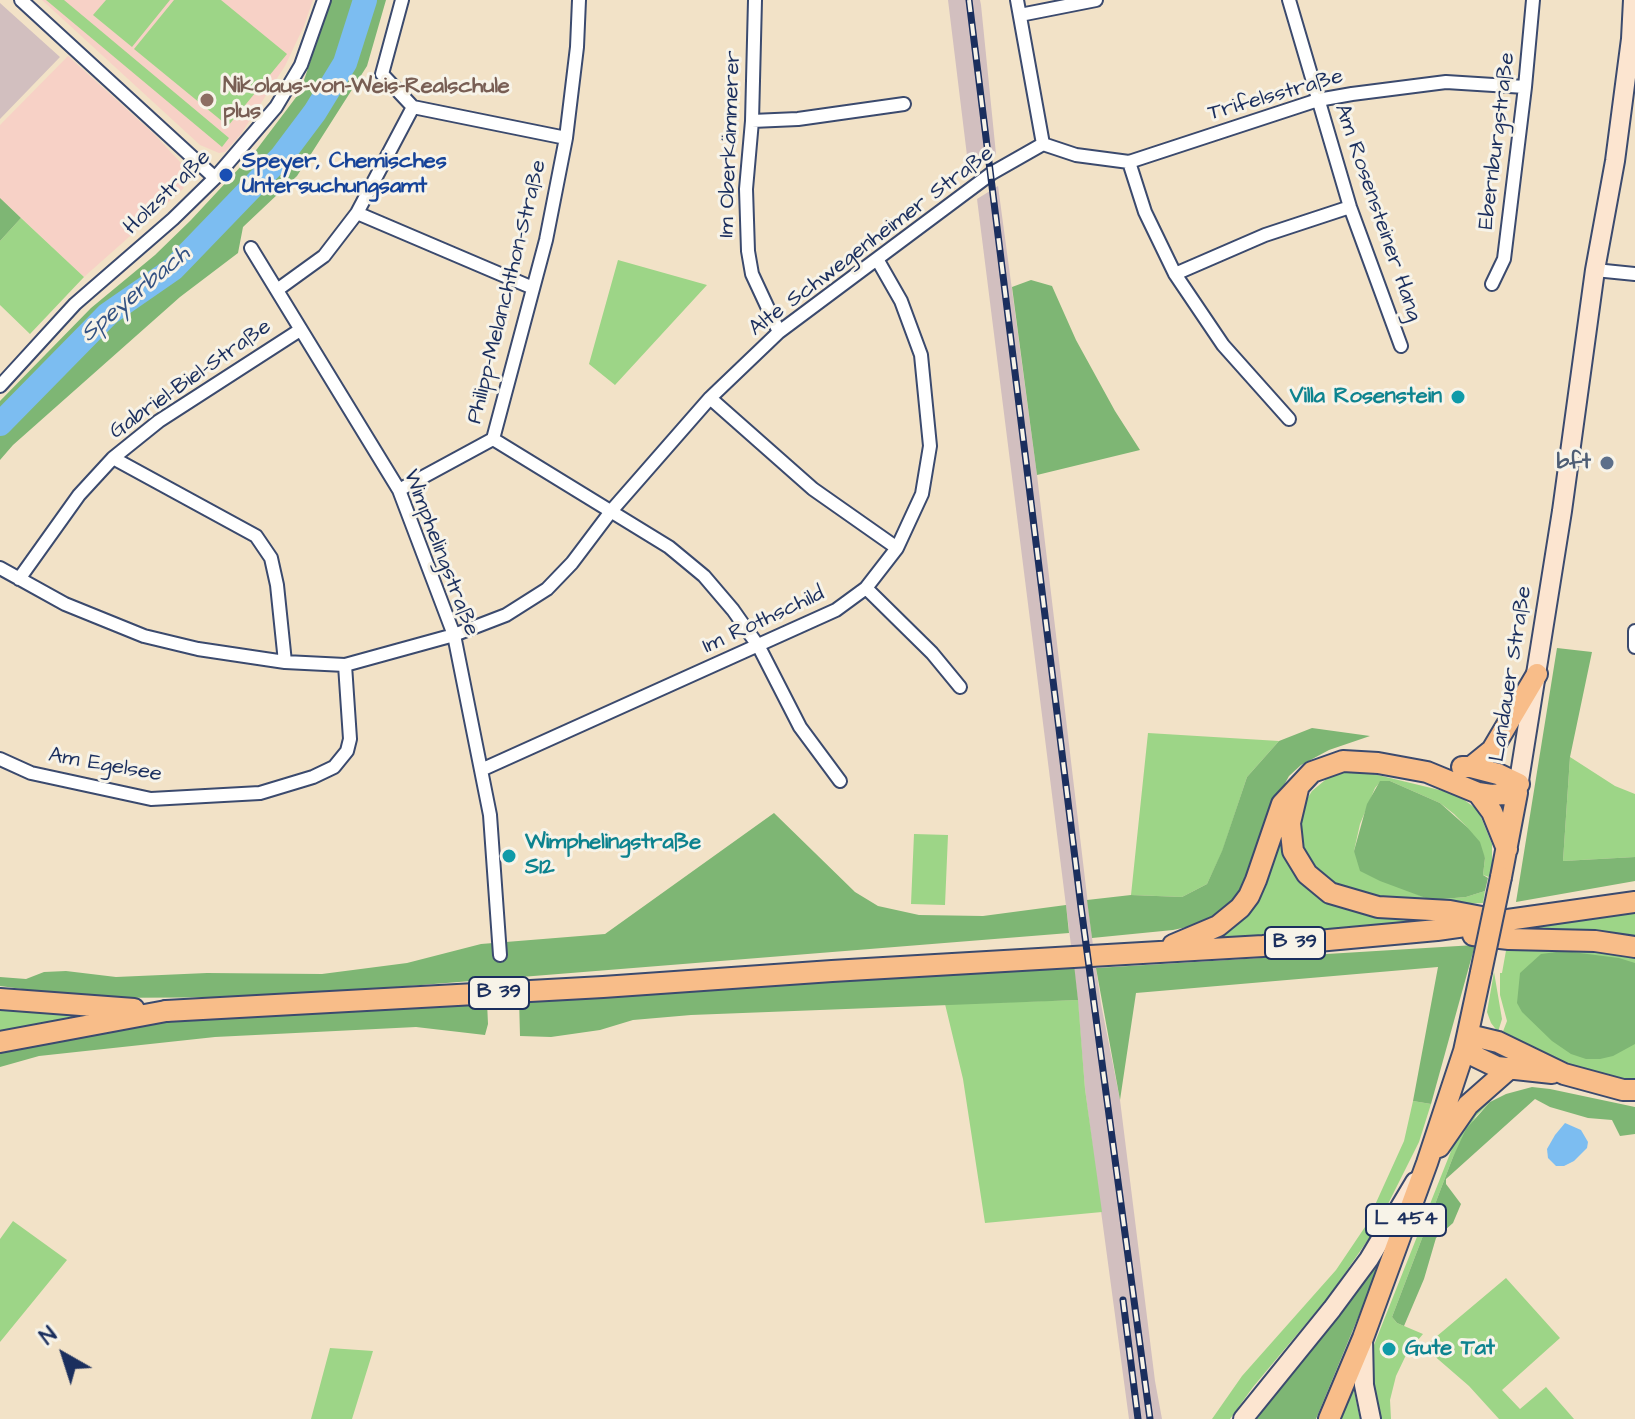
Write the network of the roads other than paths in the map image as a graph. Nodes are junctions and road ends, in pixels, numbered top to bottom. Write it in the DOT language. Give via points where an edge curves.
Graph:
graph roads {
  1 [pos="21,0"];
  2 [pos="324,0"];
  3 [pos="402,0"];
  4 [pos="579,0"];
  5 [pos="755,0"];
  6 [pos="1017,0"];
  7 [pos="1096,0"];
  8 [pos="1289,0"];
  9 [pos="1533,0"];
  10 [pos="1633,0"];
  11 [pos="1020,15"];
  12 [pos="1525,87"];
  13 [pos="1318,100"];
  14 [pos="904,104"];
  15 [pos="413,107"];
  16 [pos="752,121"];
  17 [pos="566,138"];
  18 [pos="1043,144"];
  19 [pos="1129,162"];
  20 [pos="215,178"];
  21 [pos="1350,207"];
  22 [pos="357,213"];
  23 [pos="251,248"];
  24 [pos="877,259"];
  25 [pos="1595,270"];
  26 [pos="1175,274"];
  27 [pos="1635,274"];
  28 [pos="1492,284"];
  29 [pos="533,288"];
  30 [pos="277,290"];
  31 [pos="300,330"];
  32 [pos="779,332"];
  33 [pos="1401,346"];
  34 [pos="0,386"];
  35 [pos="710,398"];
  36 [pos="1289,419"];
  37 [pos="493,439"];
  38 [pos="113,458"];
  39 [pos="399,490"];
  40 [pos="612,510"];
  41 [pos="897,548"];
  42 [pos="0,568"];
  43 [pos="19,579"];
  44 [pos="866,588"];
  45 [pos="1635,631"];
  46 [pos="454,635"];
  47 [pos="759,647"];
  48 [pos="1635,647"];
  49 [pos="285,662"];
  50 [pos="345,665"];
  51 [pos="1537,674"];
  52 [pos="960,687"];
  53 [pos="0,759"];
  54 [pos="1471,767"];
  55 [pos="481,770"];
  56 [pos="1427,772"];
  57 [pos="840,781"];
  58 [pos="1300,784"];
  59 [pos="1518,789"];
  60 [pos="1478,793"];
  61 [pos="1507,849"];
  62 [pos="1635,902"];
  63 [pos="1506,921"];
  64 [pos="1437,930"];
  65 [pos="1635,947"];
  66 [pos="1153,953"];
  67 [pos="500,955"];
  68 [pos="0,999"];
  69 [pos="166,1011"];
  70 [pos="0,1042"];
  71 [pos="1466,1043"];
  72 [pos="1510,1068"];
  73 [pos="1564,1074"];
  74 [pos="1635,1090"];
  75 [pos="1427,1163"];
  76 [pos="1363,1338"];
  77 [pos="1243,1419"];
  78 [pos="1329,1419"];
  79 [pos="1371,1419"];
  1 -- 20 [label="street"];
  2 -- 20 [label="street, Holzstraße" via="301,65 276,107"];
  3 -- 15 [label="street" via="382,74"];
  4 -- 17 [label="street, Philipp-Melanchthon-Straße"];
  5 -- 16 [label="street, Im Oberkämmerer"];
  6 -- 11 [label="street"];
  7 -- 11 [label="street"];
  8 -- 13 [label="street, Am Rosensteiner Hang"];
  9 -- 12 [label="street, Ebernburgstraße"];
  10 -- 25 [label="main road, Landauer Straße" via="1615,161"];
  11 -- 18 [label="street"];
  12 -- 13 [label="street, Trifelsstraße" via="1446,82"];
  12 -- 28 [label="street, Ebernburgstraße" via="1504,259"];
  13 -- 19 [label="street, Trifelsstraße"];
  13 -- 21 [label="street, Am Rosensteiner Hang"];
  14 -- 16 [label="street"];
  15 -- 17 [label="street"];
  15 -- 22 [label="street"];
  16 -- 32 [label="street, Im Oberkämmerer" via="748,251"];
  17 -- 29 [label="street, Philipp-Melanchthon-Straße"];
  18 -- 19 [label="street, Trifelsstraße" via="1076,155"];
  18 -- 24 [label="street, Alte Schwegenheimer Straße" via="992,173"];
  19 -- 26 [label="street" via="1145,212"];
  20 -- 34 [label="street, Holzstraße" via="75,304"];
  21 -- 26 [label="street" via="1265,235"];
  21 -- 33 [label="street, Am Rosensteiner Hang"];
  22 -- 29 [label="street"];
  22 -- 30 [label="street" via="324,256"];
  23 -- 30 [label="street, Wimphelingstraße"];
  24 -- 32 [label="street, Alte Schwegenheimer Straße"];
  24 -- 41 [label="street, Im Rothschild" via="901,301 921,355 930,446 922,494"];
  25 -- 27 [label="street"];
  25 -- 51 [label="main road, Landauer Straße"];
  26 -- 36 [label="street" via="1223,345"];
  29 -- 37 [label="street, Philipp-Melanchthon-Straße"];
  30 -- 31 [label="street, Wimphelingstraße"];
  31 -- 38 [label="street, Gabriel-Biel-Straße" via="159,421"];
  31 -- 39 [label="street, Wimphelingstraße"];
  32 -- 35 [label="street, Alte Schwegenheimer Straße"];
  35 -- 40 [label="street, Alte Schwegenheimer Straße"];
  35 -- 41 [label="street" via="813,489"];
  37 -- 39 [label="street, Philipp-Melanchthon-Straße"];
  37 -- 40 [label="street"];
  38 -- 43 [label="street, Gabriel-Biel-Straße" via="79,495"];
  38 -- 49 [label="street" via="256,536 271,558"];
  39 -- 46 [label="street, Wimphelingstraße"];
  40 -- 46 [label="street, Alte Schwegenheimer Straße" via="547,589 506,615"];
  40 -- 47 [label="street" via="704,576"];
  41 -- 44 [label="street, Im Rothschild"];
  42 -- 43 [label="street, Alte Schwegenheimer Straße"];
  43 -- 49 [label="street, Alte Schwegenheimer Straße" via="144,636"];
  44 -- 47 [label="street, Im Rothschild" via="836,610"];
  44 -- 52 [label="street"];
  45 -- 48 [label="street"];
  46 -- 50 [label="street, Alte Schwegenheimer Straße"];
  46 -- 55 [label="street, Wimphelingstraße"];
  47 -- 55 [label="street, Im Rothschild"];
  47 -- 57 [label="street" via="800,727"];
  49 -- 50 [label="street, Alte Schwegenheimer Straße"];
  50 -- 53 [label="street, Am Egelsee" via="347,751 334,767 260,793 151,799 31,773"];
  51 -- 54 [label="main road" via="1492,750"];
  51 -- 59 [label="main road, Landauer Straße"];
  54 -- 56 [label="main road"];
  54 -- 59 [label="main road" via="1498,774"];
  55 -- 67 [label="street, Wimphelingstraße" via="490,815"];
  56 -- 58 [label="main road" via="1343,761 1321,767"];
  56 -- 60 [label="main road"];
  58 -- 63 [label="main road" via="1290,823 1293,851 1307,874 1330,893 1378,907"];
  58 -- 66 [label="main road" via="1275,818 1256,880 1240,908 1218,926"];
  59 -- 60 [label="main road"];
  59 -- 61 [label="main road, Landauer Straße"];
  60 -- 61 [label="main road"];
  61 -- 71 [label="main road, Landauer Straße / L 454, bridge"];
  62 -- 63 [label="main road, B 39"];
  63 -- 64 [label="main road, B 39"];
  64 -- 65 [label="main road"];
  64 -- 66 [label="main road, B 39"];
  66 -- 69 [label="main road, B 39"];
  68 -- 69 [label="main road, B 39"];
  69 -- 70 [label="main road, B 39"];
  71 -- 72 [label="main road" via="1497,1067"];
  71 -- 73 [label="main road" via="1498,1042"];
  71 -- 75 [label="main road, Landauer Straße / L 454"];
  72 -- 73 [label="main road"];
  72 -- 75 [label="main road" via="1468,1105"];
  73 -- 74 [label="main road"];
  75 -- 76 [label="main road, Landauer Straße / L 454"];
  75 -- 77 [label="main road" via="1369,1259"];
  76 -- 78 [label="main road, Landauer Straße"];
  76 -- 79 [label="main road"];
}
